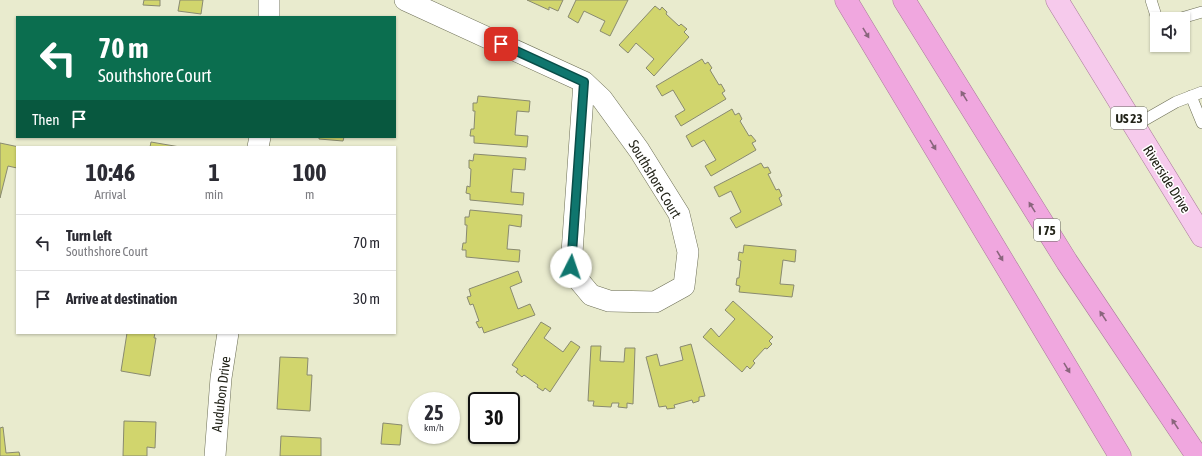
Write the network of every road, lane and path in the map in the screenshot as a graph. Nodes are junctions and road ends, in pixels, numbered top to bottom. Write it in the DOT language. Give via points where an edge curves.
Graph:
graph roads {
  1 [pos="269,0"];
  2 [pos="405,0"];
  3 [pos="846,0"];
  4 [pos="904,0"];
  5 [pos="1056,0"];
  6 [pos="1151,0"];
  7 [pos="1155,12"];
  8 [pos="1202,12"];
  9 [pos="269,16"];
  10 [pos="1190,16"];
  11 [pos="584,82"];
  12 [pos="1197,94"];
  13 [pos="1202,123"];
  14 [pos="1134,126"];
  15 [pos="1202,236"];
  16 [pos="228,334"];
  17 [pos="215,456"];
  18 [pos="1120,456"];
  19 [pos="1197,456"];
  1 -- 9 [label="street"];
  2 -- 11 [label="street, Southshore Court"];
  3 -- 18 [label="highway, one-way"];
  19 -- 4 [label="highway, I 75, one-way" via="1067,262"];
  5 -- 14 [label="main road, Riverside Drive / US 23"];
  6 -- 7 [label="lane"];
  8 -- 10 [label="lane"];
  11 -- 11 [label="street, Southshore Court" via="602,99 639,150 679,214 688,252 684,286 655,302 609,301 591,296 576,278 571,267"];
  12 -- 13 [label="lane"];
  12 -- 14 [label="lane" via="1176,102"];
  14 -- 15 [label="main road, Riverside Drive / US 23"];
  16 -- 17 [label="street, Audubon Drive" via="221,378"];
}
